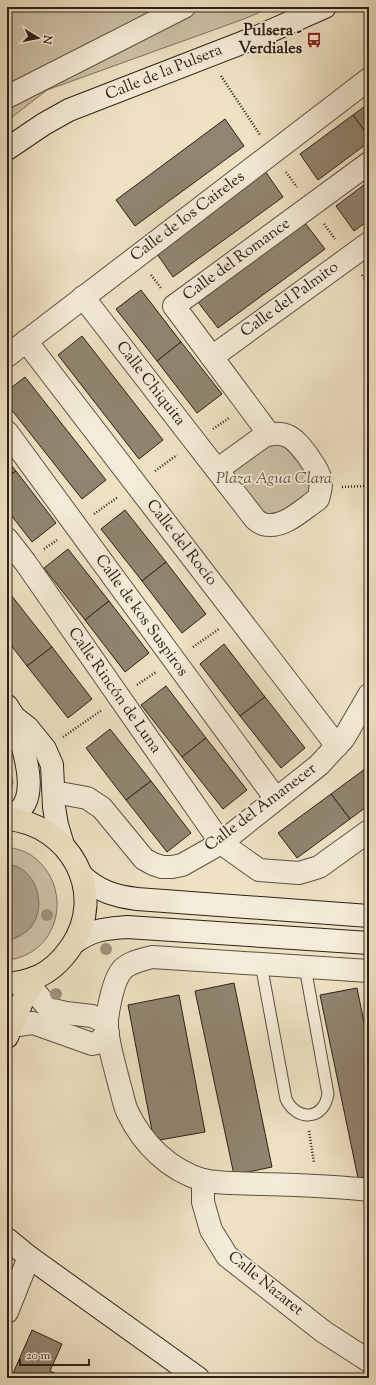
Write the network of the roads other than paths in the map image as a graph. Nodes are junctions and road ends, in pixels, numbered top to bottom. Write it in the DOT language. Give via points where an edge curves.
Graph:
graph roads {
  1 [pos="184,7"];
  2 [pos="325,7"];
  3 [pos="369,79"];
  4 [pos="7,97"];
  5 [pos="7,149"];
  6 [pos="369,163"];
  7 [pos="369,243"];
  8 [pos="83,297"];
  9 [pos="26,341"];
  10 [pos="7,356"];
  11 [pos="212,357"];
  12 [pos="7,432"];
  13 [pos="269,434"];
  14 [pos="217,470"];
  15 [pos="7,539"];
  16 [pos="369,694"];
  17 [pos="11,712"];
  18 [pos="337,746"];
  19 [pos="54,792"];
  20 [pos="276,799"];
  21 [pos="7,818"];
  22 [pos="369,830"];
  23 [pos="221,843"];
  24 [pos="63,845"];
  25 [pos="81,875"];
  26 [pos="369,916"];
  27 [pos="75,942"];
  28 [pos="369,943"];
  29 [pos="261,964"];
  30 [pos="305,967"];
  31 [pos="369,971"];
  32 [pos="34,982"];
  33 [pos="7,984"];
  34 [pos="81,1015"];
  35 [pos="107,1028"];
  36 [pos="9,1032"];
  37 [pos="74,1037"];
  38 [pos="203,1180"];
  39 [pos="369,1190"];
  40 [pos="7,1240"];
  41 [pos="29,1257"];
  42 [pos="7,1312"];
  43 [pos="369,1361"];
  44 [pos="198,1378"];
  1 -- 4 [label="street"];
  2 -- 5 [label="street, Calle de la Pulsera" via="257,37 69,110"];
  3 -- 8 [label="street, Calle de los Caireles"];
  6 -- 11 [label="street, Calle del Romance" via="174,306"];
  7 -- 11 [label="street, Calle del Palmito"];
  8 -- 9 [label="street, Calle de los Caireles"];
  8 -- 14 [label="street, Calle Chiquita"];
  9 -- 10 [label="street, Calle de los Caireles"];
  9 -- 18 [label="street, Calle del Rocío"];
  11 -- 13 [label="street, Calle del Romance"];
  12 -- 20 [label="street, Calle de kos Suspiros"];
  13 -- 14 [label="street"];
  13 -- 14 [label="street, Calle Chiquita" via="282,434 298,443 320,478 318,499 282,523 263,524 255,519"];
  15 -- 23 [label="street, Calle Rincón de Luna"];
  16 -- 18 [label="street, Calle del Amanecer"];
  17 -- 19 [label="street" via="45,749 52,765"];
  17 -- 21 [label="street" via="29,775 29,785 24,805"];
  18 -- 20 [label="street, Calle del Amanecer" via="319,765"];
  19 -- 23 [label="street, Calle del Amanecer" via="87,798 102,808 144,859 158,866 182,865"];
  19 -- 24 [label="street" via="57,825"];
  20 -- 23 [label="street, Calle del Amanecer"];
  21 -- 24 [label="main road" via="35,825 50,833"];
  22 -- 23 [label="street, Calle Rincón de Luna" via="319,867 299,873 258,870"];
  24 -- 25 [label="main road" via="74,859"];
  25 -- 26 [label="street" via="102,891 121,897"];
  25 -- 27 [label="main road" via="85,891 85,909 82,926"];
  27 -- 28 [label="street" via="88,933 126,927"];
  27 -- 32 [label="main road" via="65,956"];
  29 -- 30 [label="street"];
  29 -- 30 [label="lane" via="286,1099 289,1106 306,1115 319,1112 327,1101 328,1094"];
  29 -- 35 [label="street" via="152,957 136,961 122,970 114,986 109,1000"];
  30 -- 31 [label="street"];
  32 -- 33 [label="main road"];
  32 -- 34 [label="street" via="46,1005 53,1010"];
  32 -- 36 [label="main road"];
  34 -- 35 [label="street" via="92,1016"];
  34 -- 37 [label="street" via="76,1020"];
  35 -- 37 [label="street" via="98,1043 92,1044"];
  35 -- 38 [label="street" via="127,1112 141,1135 158,1155 180,1170"];
  36 -- 37 [label="street" via="33,1023"];
  38 -- 39 [label="street"];
  38 -- 43 [label="street, Calle Nazaret" via="204,1202 211,1230 226,1256 324,1332"];
  40 -- 41 [label="street"];
  41 -- 42 [label="street"];
  41 -- 44 [label="street"];
}
